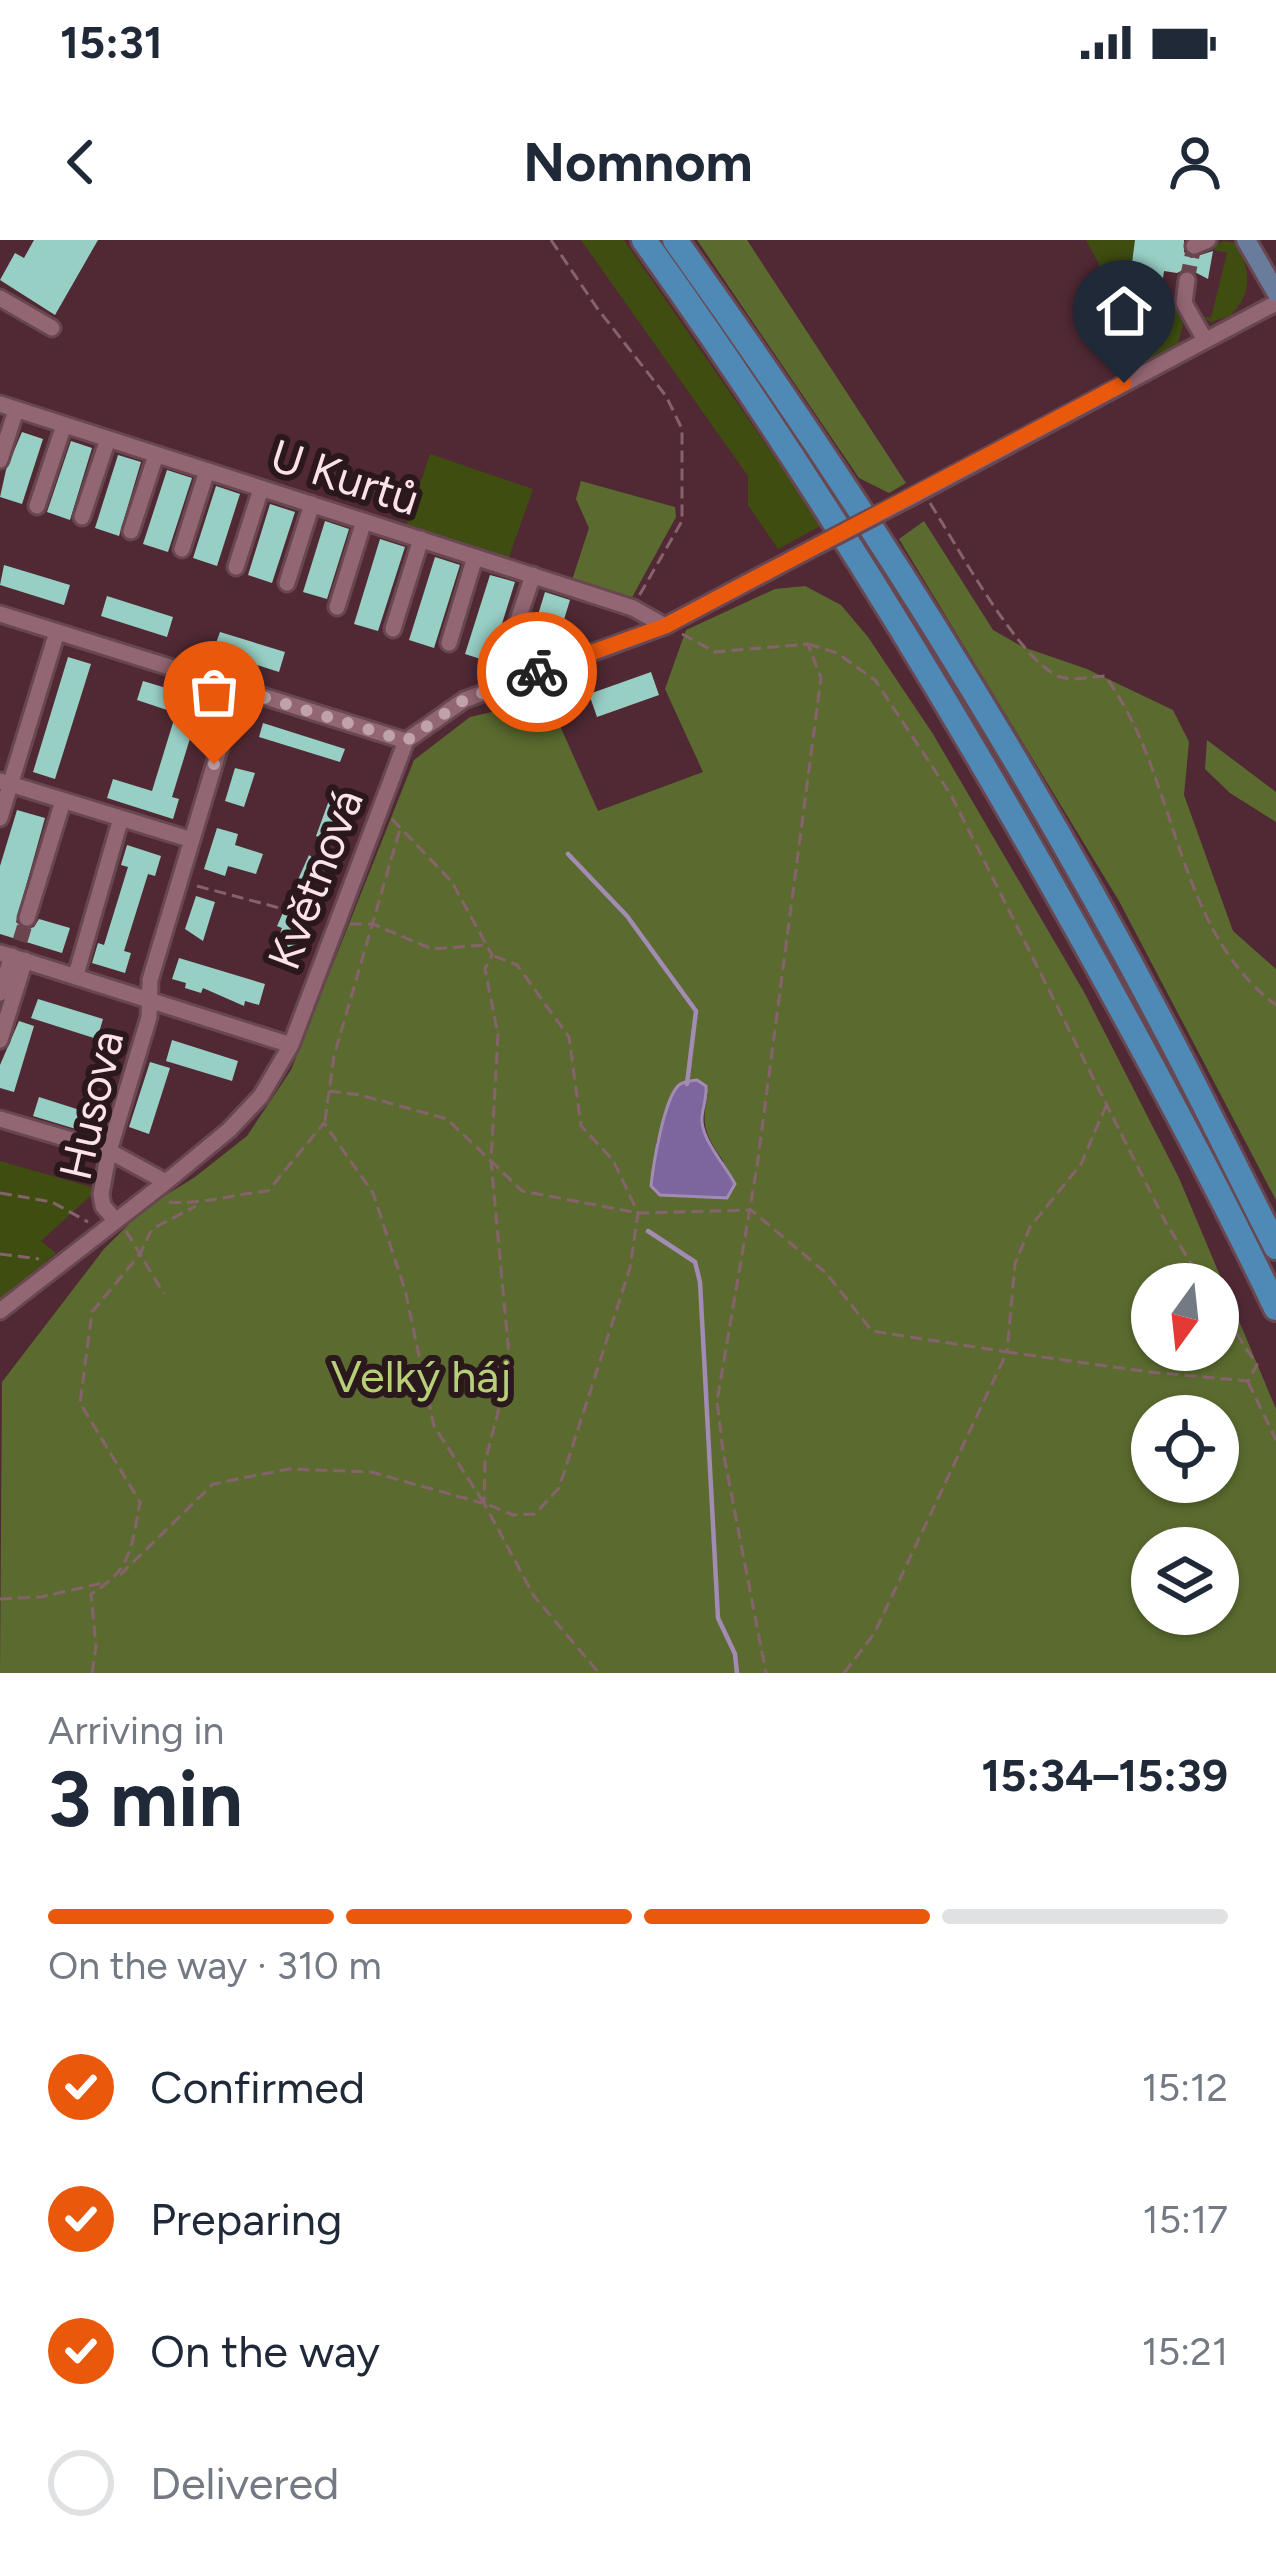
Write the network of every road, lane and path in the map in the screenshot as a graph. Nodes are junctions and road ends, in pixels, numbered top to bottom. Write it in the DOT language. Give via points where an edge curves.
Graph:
graph roads {
  1 [pos="551,240"];
  2 [pos="644,240"];
  3 [pos="675,240"];
  4 [pos="1246,240"];
  5 [pos="1187,280"];
  6 [pos="1276,292"];
  7 [pos="0,298"];
  8 [pos="1276,303"];
  9 [pos="52,328"];
  10 [pos="1205,340"];
  11 [pos="8,407"];
  12 [pos="64,425"];
  13 [pos="108,440"];
  14 [pos="156,455"];
  15 [pos="0,460"];
  16 [pos="207,471"];
  17 [pos="261,489"];
  18 [pos="919,493"];
  19 [pos="312,505"];
  20 [pos="37,506"];
  21 [pos="82,517"];
  22 [pos="364,521"];
  23 [pos="131,531"];
  24 [pos="421,539"];
  25 [pos="182,549"];
  26 [pos="475,557"];
  27 [pos="236,567"];
  28 [pos="533,575"];
  29 [pos="287,583"];
  30 [pos="338,607"];
  31 [pos="633,608"];
  32 [pos="0,614"];
  33 [pos="665,626"];
  34 [pos="393,629"];
  35 [pos="57,632"];
  36 [pos="449,643"];
  37 [pos="808,644"];
  38 [pos="505,659"];
  39 [pos="237,689"];
  40 [pos="406,741"];
  41 [pos="5,783"];
  42 [pos="63,801"];
  43 [pos="379,808"];
  44 [pos="0,818"];
  45 [pos="121,818"];
  46 [pos="401,826"];
  47 [pos="192,840"];
  48 [pos="187,884"];
  49 [pos="27,918"];
  50 [pos="330,919"];
  51 [pos="373,924"];
  52 [pos="486,945"];
  53 [pos="15,953"];
  54 [pos="492,956"];
  55 [pos="76,975"];
  56 [pos="0,993"];
  57 [pos="149,1000"];
  58 [pos="1276,1005"];
  59 [pos="0,1040"];
  60 [pos="291,1045"];
  61 [pos="329,1091"];
  62 [pos="1106,1106"];
  63 [pos="0,1119"];
  64 [pos="325,1123"];
  65 [pos="110,1151"];
  66 [pos="491,1162"];
  67 [pos="166,1182"];
  68 [pos="0,1193"];
  69 [pos="145,1199"];
  70 [pos="198,1204"];
  71 [pos="751,1210"];
  72 [pos="638,1213"];
  73 [pos="116,1222"];
  74 [pos="102,1233"];
  75 [pos="1276,1247"];
  76 [pos="0,1253"];
  77 [pos="140,1254"];
  78 [pos="1191,1263"];
  79 [pos="57,1267"];
  80 [pos="164,1294"];
  81 [pos="1276,1308"];
  82 [pos="0,1311"];
  83 [pos="1239,1337"];
  84 [pos="1007,1352"];
  85 [pos="1248,1381"];
  86 [pos="1276,1440"];
  87 [pos="484,1503"];
  88 [pos="113,1580"];
  89 [pos="0,1599"];
  90 [pos="92,1673"];
  91 [pos="599,1673"];
  92 [pos="766,1673"];
  93 [pos="844,1673"];
  1 -- 31 [label="path" via="682,429 682,520"];
  2 -- 81 [label="highway" via="854,550 1006,803"];
  3 -- 75 [label="highway" via="874,535 1029,787"];
  4 -- 6 [label="main road"];
  5 -- 10 [label="street" via="1184,302"];
  7 -- 9 [label="street"];
  8 -- 10 [label="street"];
  10 -- 18 [label="street"];
  11 -- 12 [label="street, U Kurtů"];
  11 -- 15 [label="street"];
  12 -- 13 [label="street, U Kurtů"];
  12 -- 20 [label="street"];
  13 -- 14 [label="street, U Kurtů"];
  13 -- 21 [label="street"];
  14 -- 16 [label="street, U Kurtů"];
  14 -- 23 [label="street"];
  16 -- 17 [label="street, U Kurtů"];
  16 -- 25 [label="street"];
  17 -- 19 [label="street, U Kurtů"];
  17 -- 27 [label="street"];
  18 -- 33 [label="street, bridge"];
  18 -- 58 [label="path" via="1044,669 1064,679 1105,676 1129,709 1211,930 1250,985"];
  19 -- 22 [label="street, U Kurtů"];
  19 -- 29 [label="street"];
  22 -- 24 [label="street, U Kurtů"];
  22 -- 30 [label="street"];
  24 -- 26 [label="street, U Kurtů"];
  24 -- 34 [label="street"];
  26 -- 28 [label="street, U Kurtů"];
  26 -- 36 [label="street"];
  28 -- 31 [label="street, U Kurtů"];
  28 -- 38 [label="street"];
  31 -- 33 [label="street, U Kurtů"];
  32 -- 35 [label="street"];
  33 -- 37 [label="path" via="715,652"];
  33 -- 40 [label="street" via="497,685"];
  35 -- 39 [label="street"];
  35 -- 41 [label="street"];
  37 -- 62 [label="path" via="875,680 950,795"];
  37 -- 71 [label="path" via="821,678"];
  39 -- 40 [label="street"];
  39 -- 47 [label="street, Husova"];
  40 -- 43 [label="street, Květnová"];
  41 -- 42 [label="street"];
  41 -- 44 [label="street"];
  42 -- 45 [label="street"];
  42 -- 49 [label="street"];
  43 -- 46 [label="path"];
  43 -- 50 [label="street, Květnová"];
  45 -- 47 [label="street"];
  45 -- 55 [label="street"];
  46 -- 51 [label="path"];
  46 -- 52 [label="path" via="452,882"];
  47 -- 57 [label="street, Husova"];
  48 -- 50 [label="path"];
  50 -- 51 [label="path"];
  50 -- 60 [label="street, Květnová"];
  51 -- 52 [label="path" via="432,949"];
  51 -- 61 [label="path"];
  52 -- 54 [label="path"];
  53 -- 55 [label="street"];
  53 -- 56 [label="street"];
  53 -- 59 [label="street"];
  54 -- 66 [label="path" via="485,969 498,1035"];
  54 -- 72 [label="path" via="517,965 568,1036 581,1126 613,1160"];
  55 -- 57 [label="street"];
  57 -- 60 [label="street"];
  57 -- 65 [label="street, Husova"];
  60 -- 67 [label="street, Květnová" via="261,1096"];
  61 -- 64 [label="path"];
  61 -- 66 [label="path" via="447,1119"];
  62 -- 78 [label="path"];
  62 -- 84 [label="path" via="1081,1164 1030,1227 1015,1264"];
  63 -- 65 [label="street"];
  64 -- 70 [label="path" via="268,1191"];
  64 -- 87 [label="path" via="373,1193 405,1290 434,1426"];
  65 -- 67 [label="street"];
  65 -- 73 [label="street, Husova" via="101,1194"];
  66 -- 72 [label="path" via="522,1191"];
  66 -- 87 [label="path" via="510,1366 485,1462"];
  67 -- 69 [label="street, Květnová"];
  68 -- 74 [label="path" via="52,1202"];
  69 -- 70 [label="path"];
  69 -- 73 [label="street, Květnová"];
  70 -- 77 [label="path" via="152,1228"];
  71 -- 72 [label="path"];
  71 -- 84 [label="path" via="826,1273 872,1330"];
  71 -- 92 [label="path" via="717,1401"];
  72 -- 87 [label="path" via="630,1268 559,1488 536,1514"];
  73 -- 74 [label="street, Květnová"];
  73 -- 77 [label="path"];
  74 -- 79 [label="street, Květnová"];
  76 -- 79 [label="path"];
  77 -- 80 [label="path"];
  77 -- 88 [label="path" via="92,1312 80,1403 140,1502 131,1552"];
  79 -- 82 [label="street, Květnová"];
  83 -- 85 [label="path" via="1257,1365"];
  84 -- 85 [label="path"];
  84 -- 93 [label="path" via="874,1634"];
  85 -- 86 [label="path"];
  87 -- 88 [label="path" via="371,1472 289,1468 213,1484"];
  87 -- 91 [label="path" via="534,1596"];
  88 -- 89 [label="path"];
  88 -- 90 [label="path" via="91,1594"];
}
